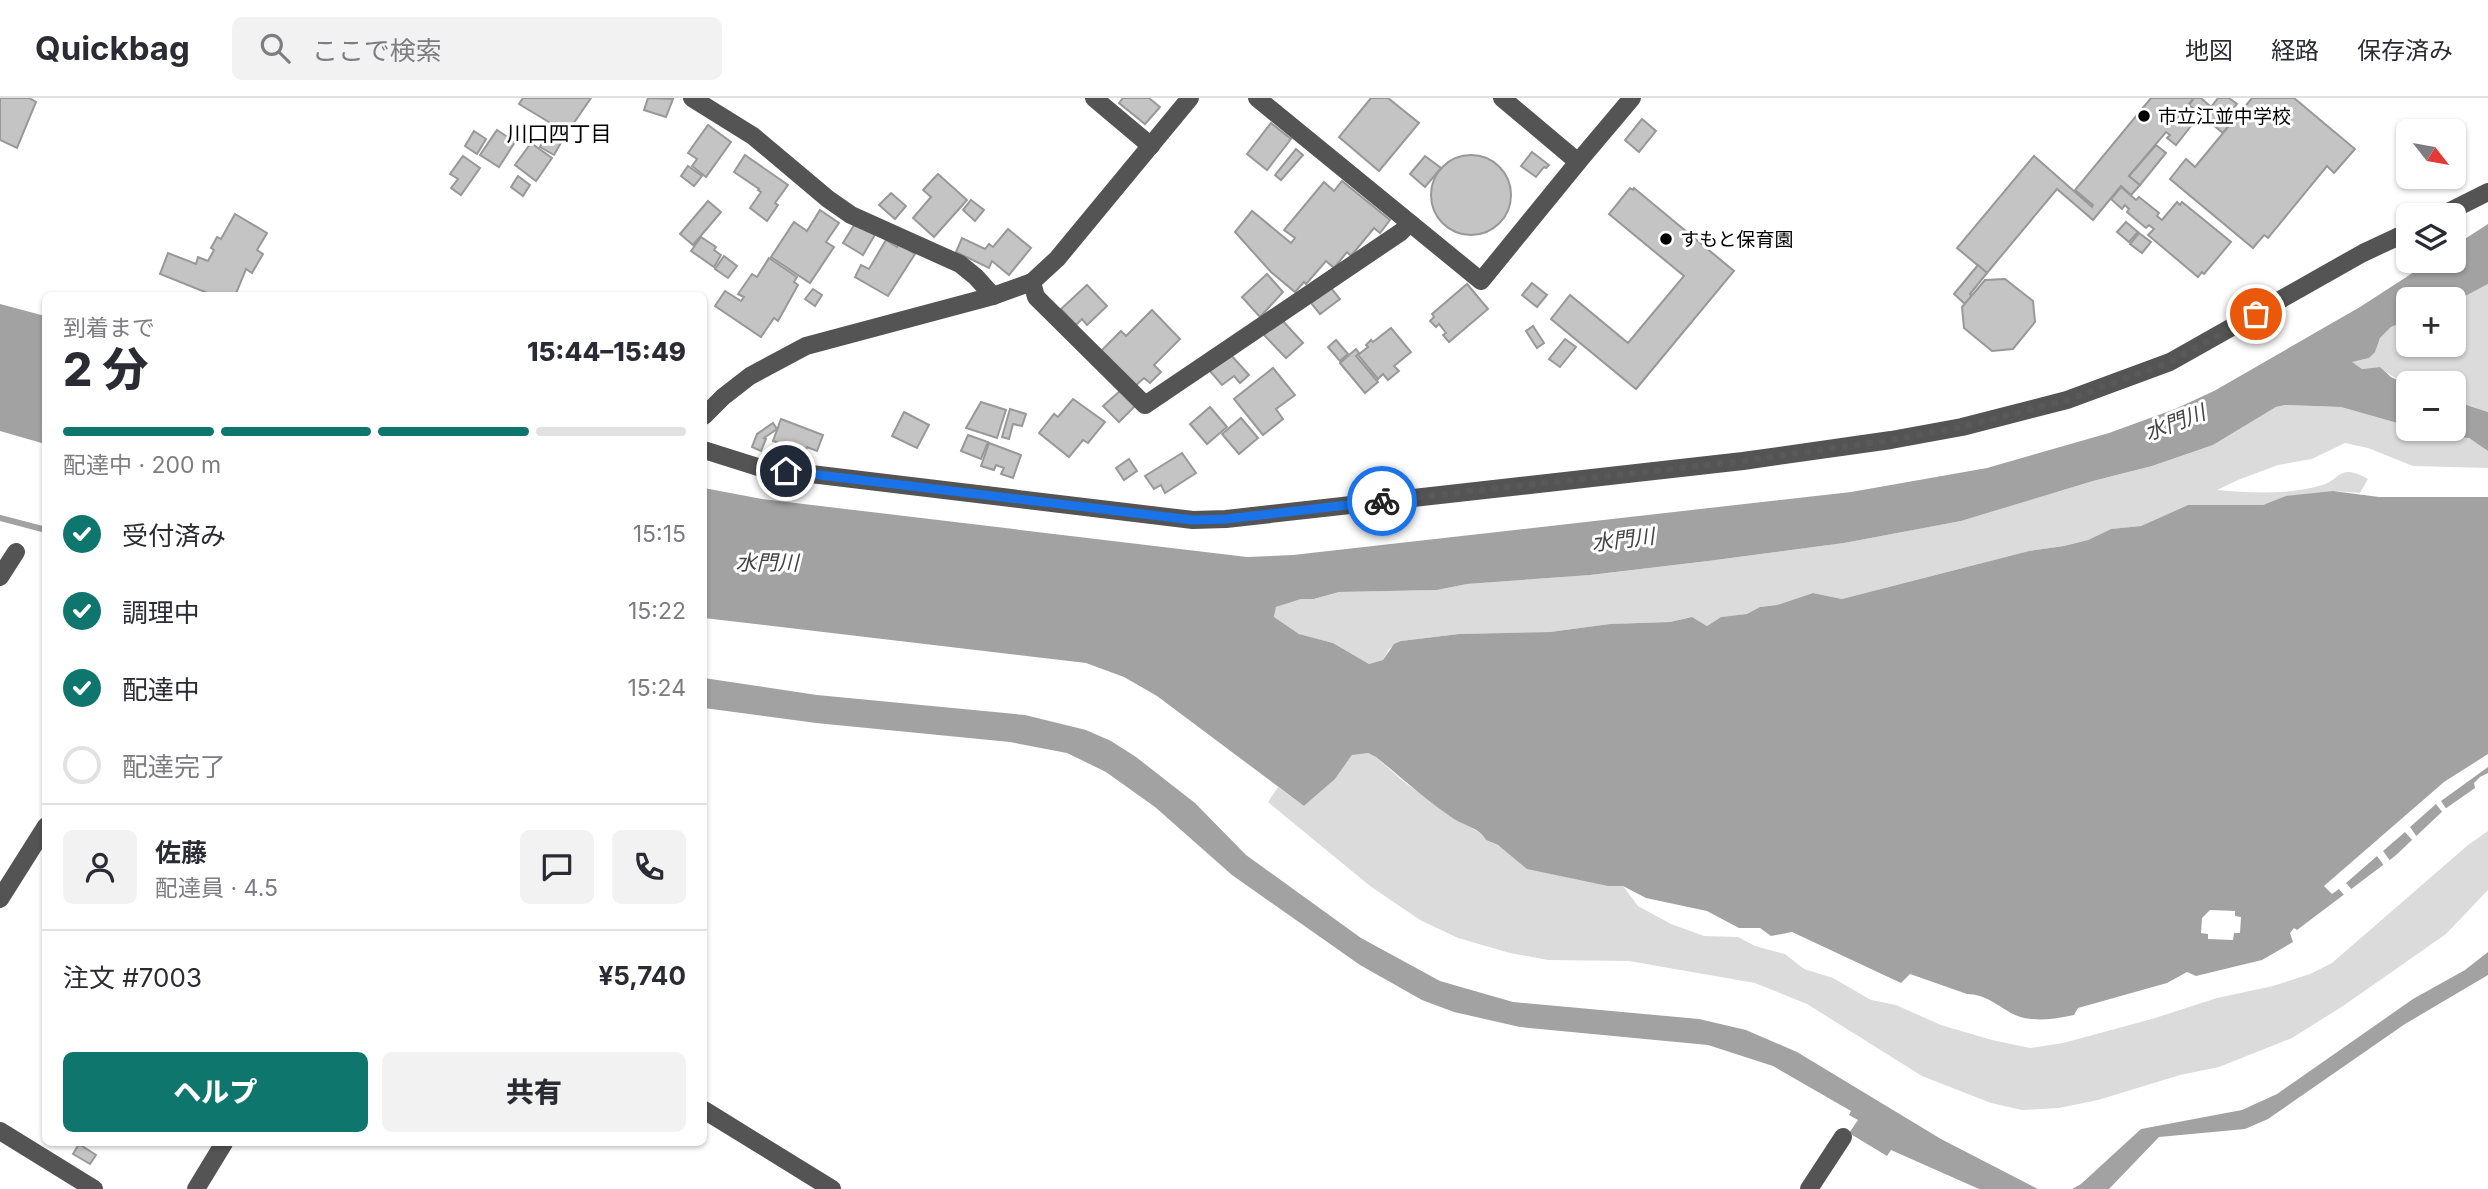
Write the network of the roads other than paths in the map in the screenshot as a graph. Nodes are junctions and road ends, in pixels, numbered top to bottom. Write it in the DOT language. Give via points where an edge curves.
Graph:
graph roads {
  1 [pos="692,98"];
  2 [pos="1094,98"];
  3 [pos="1190,98"];
  4 [pos="1257,98"];
  5 [pos="1503,98"];
  6 [pos="1632,98"];
  7 [pos="1151,146"];
  8 [pos="1578,162"];
  9 [pos="2488,192"];
  10 [pos="2466,203"];
  11 [pos="1410,223"];
  12 [pos="2396,238"];
  13 [pos="1032,282"];
  14 [pos="993,296"];
  15 [pos="707,413"];
  16 [pos="707,451"];
  17 [pos="16,552"];
  18 [pos="0,578"];
  19 [pos="42,832"];
  20 [pos="0,899"];
  21 [pos="707,1112"];
  22 [pos="0,1131"];
  23 [pos="1843,1137"];
  24 [pos="222,1146"];
  25 [pos="94,1189"];
  26 [pos="196,1189"];
  27 [pos="832,1189"];
  28 [pos="1809,1189"];
  1 -- 14 [label="street" via="753,136 851,215 960,264"];
  2 -- 7 [label="street"];
  3 -- 7 [label="street"];
  4 -- 11 [label="street"];
  5 -- 8 [label="street"];
  6 -- 8 [label="street"];
  7 -- 13 [label="street" via="1057,259"];
  8 -- 11 [label="street" via="1481,281"];
  9 -- 10 [label="street"];
  11 -- 13 [label="street" via="1145,405 1036,297"];
  12 -- 16 [label="street" via="2170,362 2067,400 1962,427 1743,461 1193,520 761,468"];
  13 -- 14 [label="street"];
  14 -- 15 [label="street" via="806,345 750,376"];
  17 -- 18 [label="street"];
  19 -- 20 [label="street"];
  21 -- 27 [label="street"];
  22 -- 25 [label="street"];
  23 -- 28 [label="street"];
  24 -- 26 [label="street"];
}
